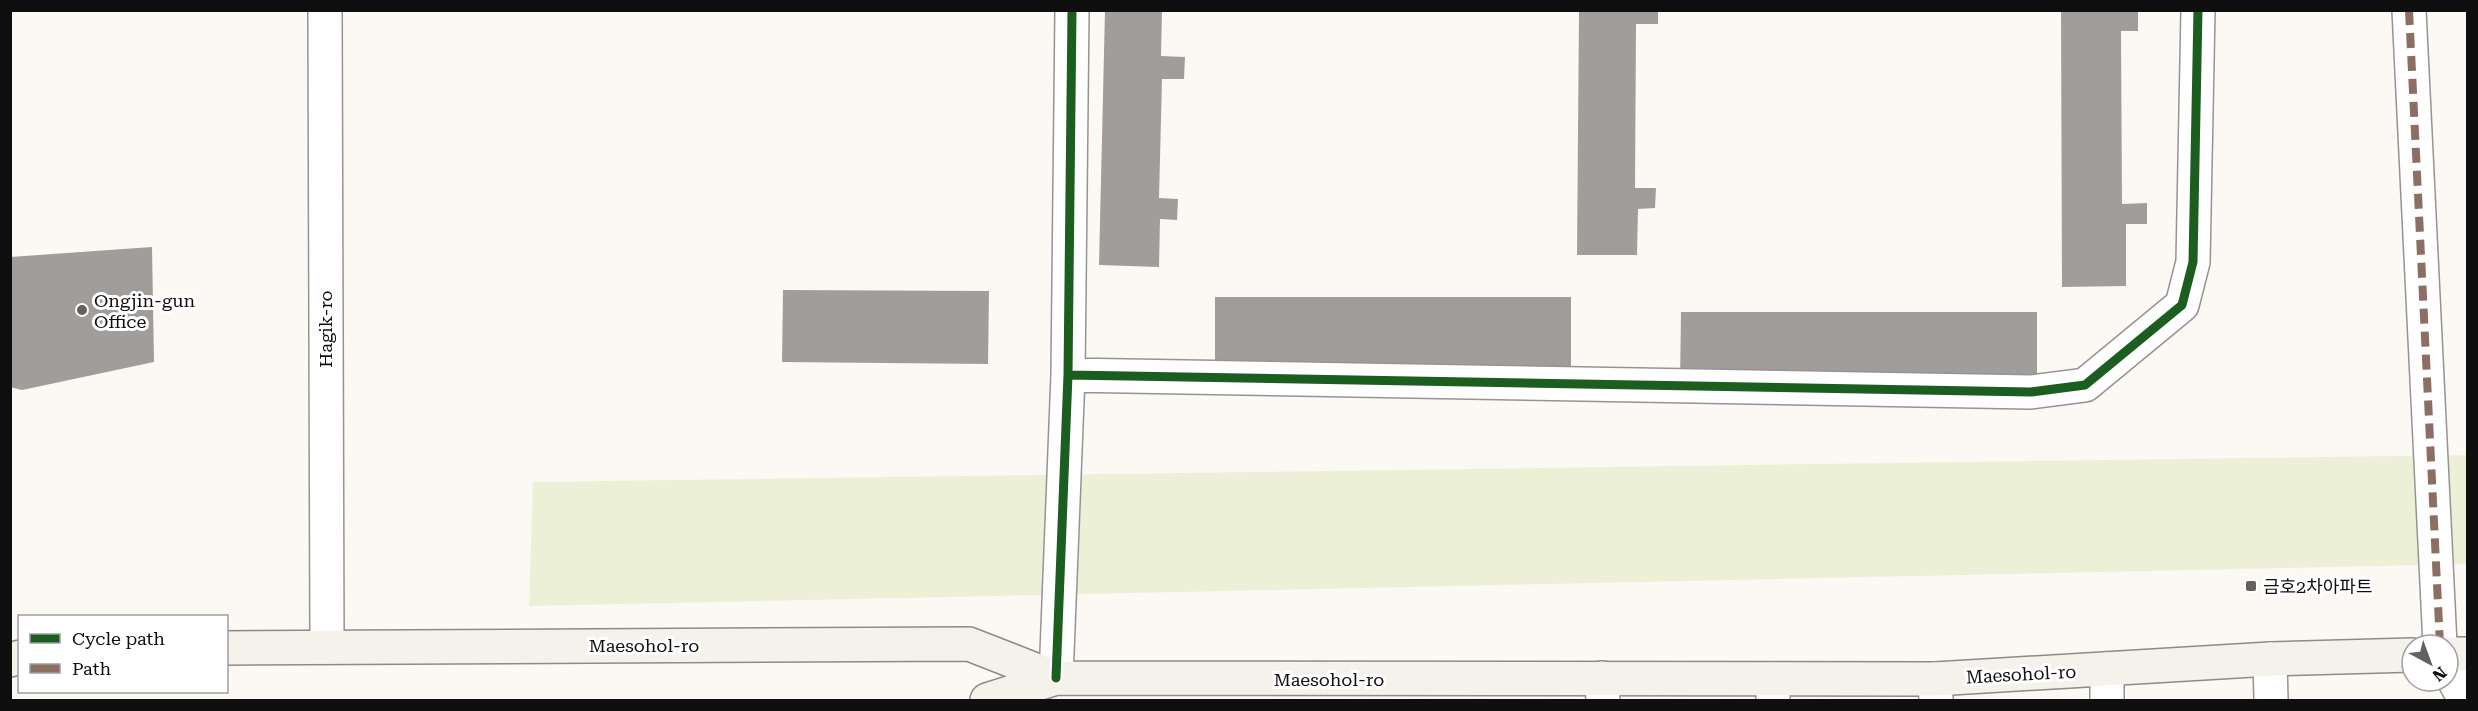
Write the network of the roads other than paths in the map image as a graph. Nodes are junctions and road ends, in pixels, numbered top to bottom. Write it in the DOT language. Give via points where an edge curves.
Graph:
graph roads {
  1 [pos="325,10"];
  2 [pos="1072,10"];
  3 [pos="2198,10"];
  4 [pos="2409,10"];
  5 [pos="1068,375"];
  6 [pos="2439,633"];
  7 [pos="327,647"];
  8 [pos="228,648"];
  9 [pos="2400,655"];
  10 [pos="2270,659"];
  11 [pos="2107,669"];
  12 [pos="1056,678"];
  13 [pos="1603,689"];
  14 [pos="1423,690"];
  15 [pos="1773,690"];
  16 [pos="1936,690"];
  17 [pos="987,700"];
  18 [pos="2107,700"];
  19 [pos="2271,700"];
  1 -- 7 [label="street, Hagik-ro"];
  2 -- 5 [label="street"];
  3 -- 5 [label="street" via="2193,262 2182,305 2085,385 2031,392"];
  4 -- 6 [label="street"];
  5 -- 12 [label="street"];
  7 -- 8 [label="main road, Maesohol-ro"];
  7 -- 12 [label="main road, Maesohol-ro" via="969,644"];
  9 -- 10 [label="main road, Maesohol-ro"];
  10 -- 11 [label="main road, Maesohol-ro"];
  10 -- 19 [label="street"];
  11 -- 16 [label="main road, Maesohol-ro"];
  11 -- 18 [label="street"];
  12 -- 14 [label="main road, Maesohol-ro"];
  12 -- 17 [label="main road, Maesohol-ro"];
  13 -- 14 [label="main road, Maesohol-ro"];
  13 -- 15 [label="main road, Maesohol-ro"];
  15 -- 16 [label="main road, Maesohol-ro"];
}
